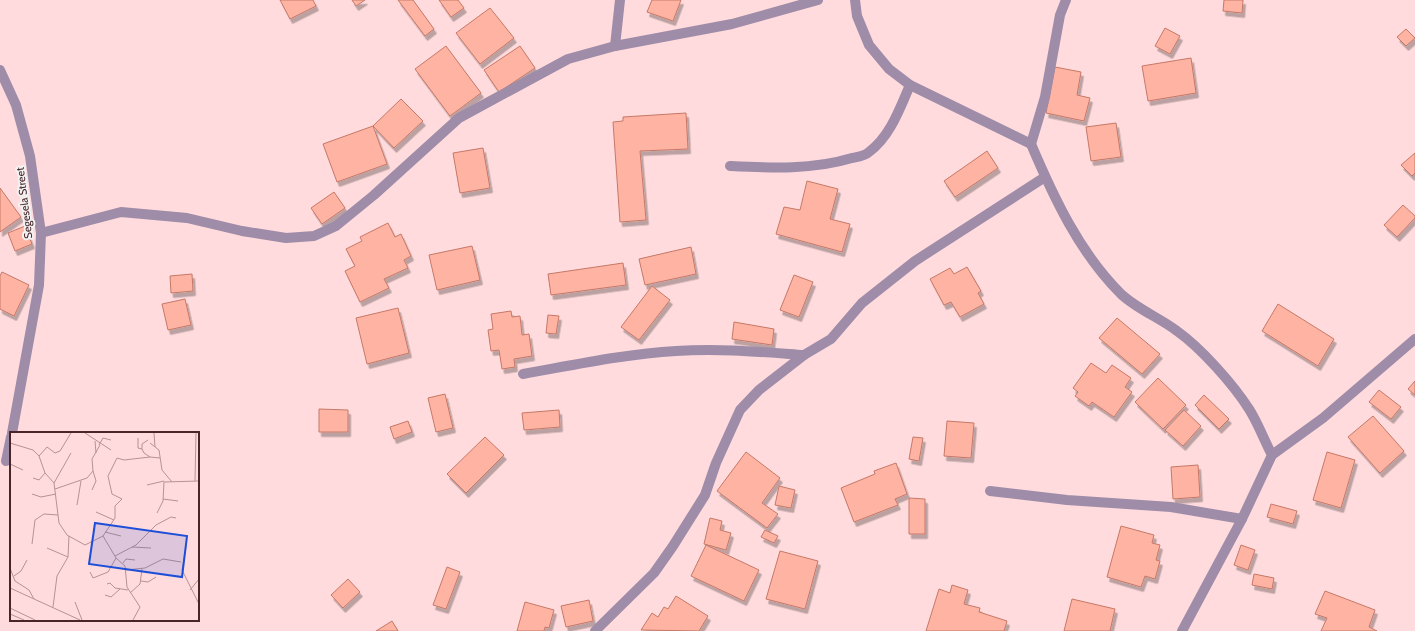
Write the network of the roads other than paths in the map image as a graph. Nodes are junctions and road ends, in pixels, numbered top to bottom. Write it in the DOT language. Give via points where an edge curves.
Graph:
graph roads {
  1 [pos="620,0"];
  2 [pos="818,0"];
  3 [pos="855,0"];
  4 [pos="1066,0"];
  5 [pos="615,46"];
  6 [pos="0,70"];
  7 [pos="910,85"];
  8 [pos="1031,144"];
  9 [pos="730,166"];
  10 [pos="1045,177"];
  11 [pos="41,233"];
  12 [pos="1415,338"];
  13 [pos="804,355"];
  14 [pos="523,374"];
  15 [pos="12,432"];
  16 [pos="10,442"];
  17 [pos="1272,455"];
  18 [pos="6,461"];
  19 [pos="990,491"];
  20 [pos="1242,519"];
  21 [pos="595,631"];
  22 [pos="1182,631"];
  1 -- 5 [label="street"];
  2 -- 5 [label="street" via="732,24"];
  3 -- 7 [label="street" via="857,16 869,45 889,69"];
  4 -- 8 [label="street" via="1060,16 1045,97"];
  5 -- 11 [label="street" via="568,59 459,118 369,200 336,226 314,236 286,238 187,218 121,212"];
  6 -- 11 [label="street, Segesela Street" via="16,105 30,156"];
  7 -- 8 [label="street"];
  7 -- 9 [label="street" via="894,121 882,140 868,153 836,163 788,169"];
  8 -- 10 [label="street"];
  10 -- 13 [label="street" via="915,261 862,304 831,339"];
  10 -- 17 [label="street" via="1080,243 1102,272 1123,295 1178,331 1204,356 1249,409"];
  11 -- 15 [label="street, Segesela Street" via="39,285"];
  12 -- 17 [label="street" via="1323,418"];
  13 -- 14 [label="street" via="677,350"];
  13 -- 21 [label="street" via="759,390 740,410 705,494 673,546 654,573"];
  16 -- 18 [label="street"];
  17 -- 20 [label="street"];
  19 -- 20 [label="street" via="1171,508"];
  20 -- 22 [label="street"];
}
